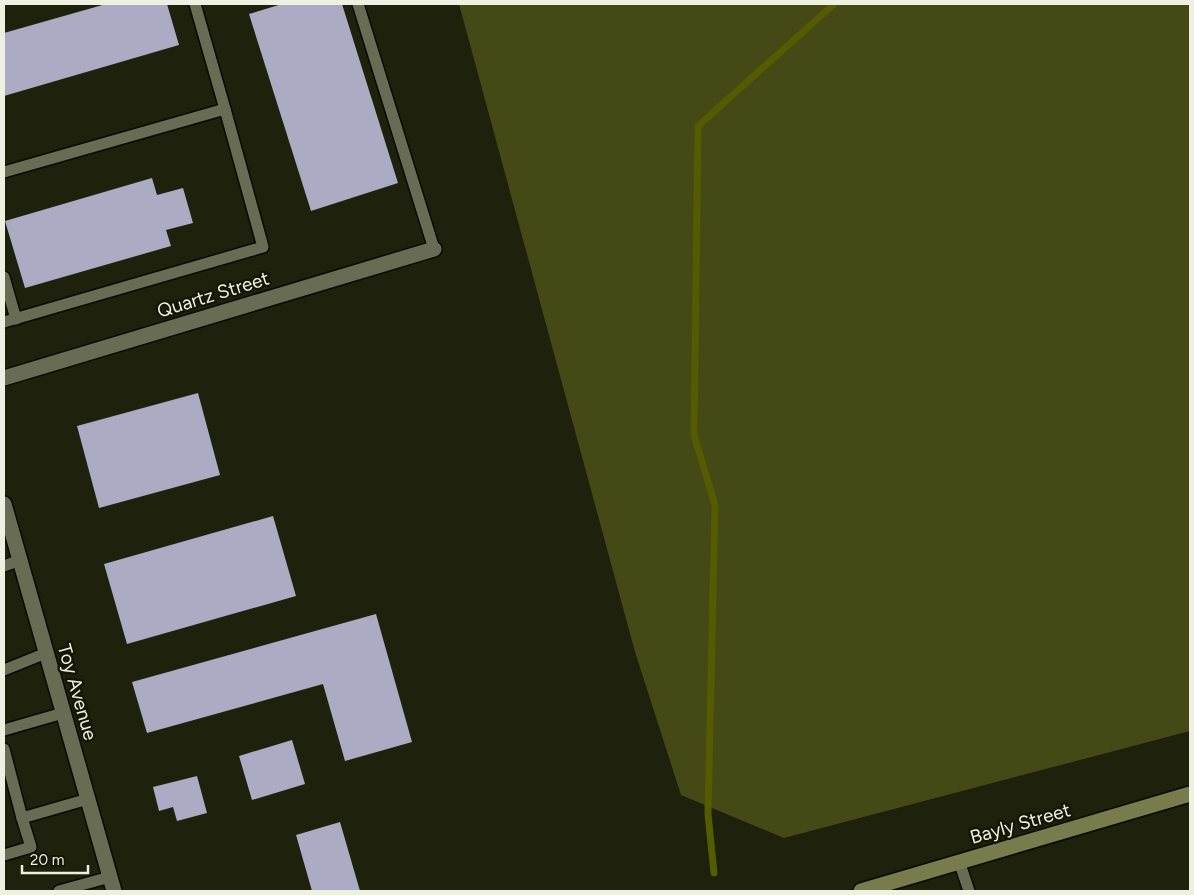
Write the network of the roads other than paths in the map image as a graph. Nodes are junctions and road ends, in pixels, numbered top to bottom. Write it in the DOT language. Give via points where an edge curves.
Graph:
graph roads {
  1 [pos="196,4"];
  2 [pos="358,4"];
  3 [pos="225,109"];
  4 [pos="4,172"];
  5 [pos="434,249"];
  6 [pos="4,277"];
  7 [pos="16,319"];
  8 [pos="4,322"];
  9 [pos="4,378"];
  10 [pos="4,504"];
  11 [pos="7,527"];
  12 [pos="20,560"];
  13 [pos="4,566"];
  14 [pos="46,653"];
  15 [pos="4,670"];
  16 [pos="63,713"];
  17 [pos="4,730"];
  18 [pos="4,749"];
  19 [pos="1190,794"];
  20 [pos="88,799"];
  21 [pos="22,818"];
  22 [pos="4,855"];
  23 [pos="959,862"];
  24 [pos="112,884"];
  25 [pos="59,891"];
  26 [pos="861,891"];
  27 [pos="968,891"];
  1 -- 3 [label="lane"];
  2 -- 5 [label="lane"];
  3 -- 4 [label="lane"];
  3 -- 7 [label="lane" via="263,248"];
  5 -- 9 [label="street, Quartz Street"];
  6 -- 7 [label="lane"];
  7 -- 8 [label="lane"];
  10 -- 11 [label="street, Toy Avenue"];
  11 -- 12 [label="street, Toy Avenue"];
  12 -- 13 [label="lane"];
  12 -- 14 [label="street, Toy Avenue"];
  14 -- 15 [label="lane"];
  14 -- 16 [label="street, Toy Avenue"];
  16 -- 17 [label="lane"];
  16 -- 20 [label="street, Toy Avenue"];
  18 -- 21 [label="lane"];
  19 -- 23 [label="main road, Bayly Street"];
  20 -- 21 [label="lane"];
  20 -- 24 [label="street, Toy Avenue"];
  21 -- 22 [label="lane" via="31,848"];
  23 -- 26 [label="main road, Bayly Street"];
  23 -- 27 [label="lane"];
  24 -- 25 [label="lane"];
}
